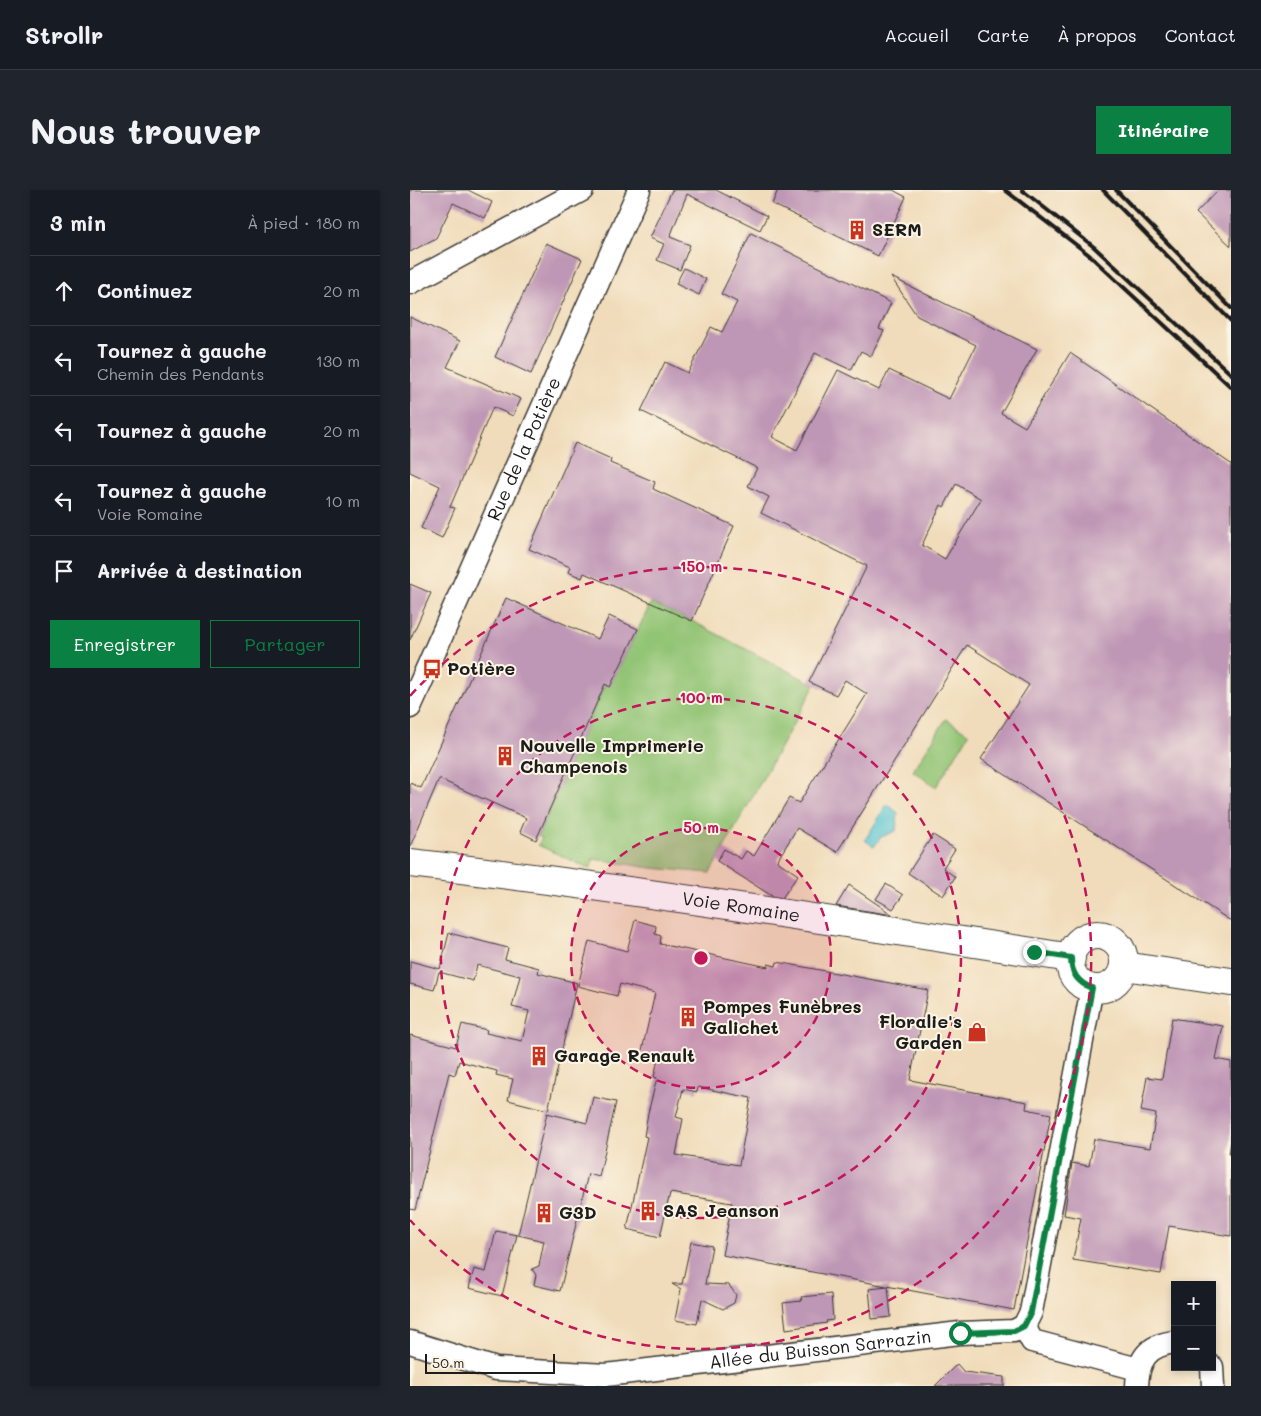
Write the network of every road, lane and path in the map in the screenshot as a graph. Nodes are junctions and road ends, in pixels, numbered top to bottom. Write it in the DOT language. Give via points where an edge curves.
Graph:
graph roads {
  1 [pos="582,190"];
  2 [pos="639,190"];
  3 [pos="410,283"];
  4 [pos="410,707"];
  5 [pos="410,863"];
  6 [pos="1071,958"];
  7 [pos="1124,966"];
  8 [pos="1231,982"];
  9 [pos="1092,988"];
  10 [pos="1024,1326"];
  11 [pos="410,1342"];
  12 [pos="1171,1343"];
  13 [pos="1212,1371"];
  14 [pos="1138,1378"];
  15 [pos="1212,1386"];
  1 -- 3 [label="street"];
  2 -- 4 [label="street, Rue de la Potière"];
  5 -- 6 [label="main road, Voie Romaine" via="514,874"];
  6 -- 7 [label="main road" via="1079,942 1094,935 1103,936 1118,945"];
  6 -- 9 [label="main road" via="1078,981"];
  7 -- 8 [label="main road"];
  7 -- 9 [label="main road" via="1116,981 1101,989"];
  9 -- 10 [label="street" via="1031,1312"];
  10 -- 11 [label="street, Allée du Buisson Sarrazin" via="1014,1331 960,1333 606,1375 496,1369"];
  10 -- 14 [label="street" via="1032,1341"];
  12 -- 14 [label="street" via="1161,1344 1144,1356"];
  13 -- 15 [label="street"];
}
